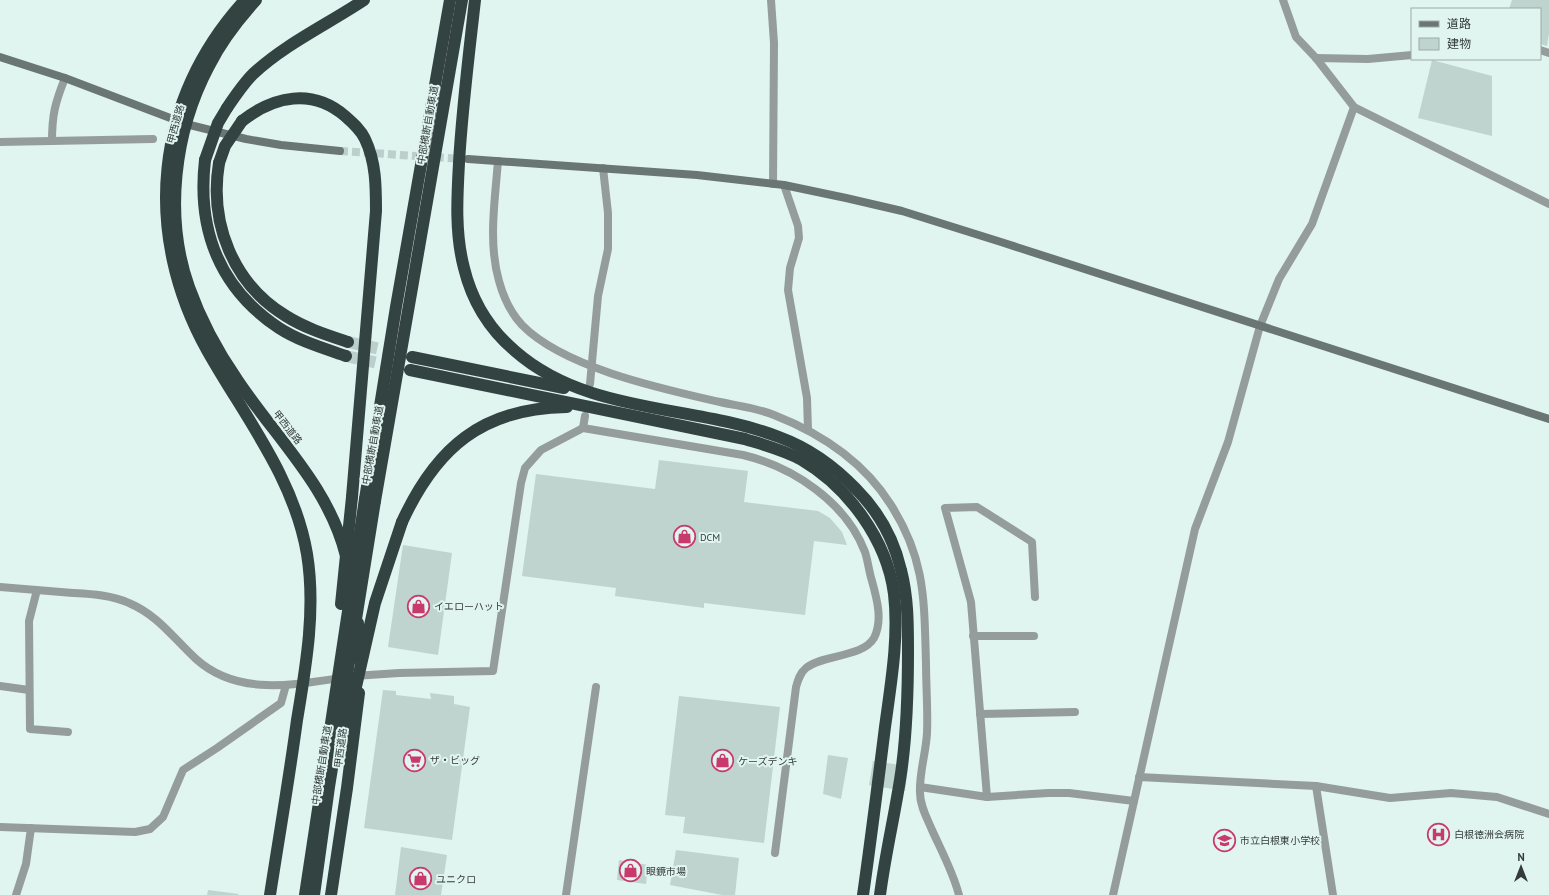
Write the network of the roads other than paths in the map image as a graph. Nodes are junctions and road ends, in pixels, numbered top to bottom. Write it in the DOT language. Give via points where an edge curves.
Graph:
graph roads {
  1 [pos="245,0"];
  2 [pos="256,0"];
  3 [pos="364,0"];
  4 [pos="450,0"];
  5 [pos="462,0"];
  6 [pos="475,0"];
  7 [pos="771,0"];
  8 [pos="1283,0"];
  9 [pos="1411,55"];
  10 [pos="0,57"];
  11 [pos="1316,58"];
  12 [pos="65,78"];
  13 [pos="1354,107"];
  14 [pos="181,123"];
  15 [pos="153,139"];
  16 [pos="52,141"];
  17 [pos="0,142"];
  18 [pos="340,151"];
  19 [pos="468,160"];
  20 [pos="498,161"];
  21 [pos="603,168"];
  22 [pos="773,184"];
  23 [pos="784,185"];
  24 [pos="1549,204"];
  25 [pos="1260,326"];
  26 [pos="348,342"];
  27 [pos="346,356"];
  28 [pos="412,357"];
  29 [pos="592,366"];
  30 [pos="410,370"];
  31 [pos="592,389"];
  32 [pos="589,411"];
  33 [pos="1549,419"];
  34 [pos="583,428"];
  35 [pos="808,430"];
  36 [pos="370,500"];
  37 [pos="0,587"];
  38 [pos="37,590"];
  39 [pos="1035,597"];
  40 [pos="973,636"];
  41 [pos="1034,636"];
  42 [pos="360,675"];
  43 [pos="303,683"];
  44 [pos="286,685"];
  45 [pos="0,686"];
  46 [pos="596,687"];
  47 [pos="29,690"];
  48 [pos="1075,712"];
  49 [pos="980,714"];
  50 [pos="68,732"];
  51 [pos="323,771"];
  52 [pos="1139,777"];
  53 [pos="1316,786"];
  54 [pos="920,787"];
  55 [pos="987,797"];
  56 [pos="1134,802"];
  57 [pos="1549,814"];
  58 [pos="0,827"];
  59 [pos="32,828"];
  60 [pos="775,853"];
  61 [pos="16,895"];
  62 [pos="270,895"];
  63 [pos="305,895"];
  64 [pos="314,895"];
  65 [pos="321,895"];
  66 [pos="331,895"];
  67 [pos="566,895"];
  68 [pos="863,895"];
  69 [pos="880,895"];
  70 [pos="958,895"];
  71 [pos="1113,895"];
  72 [pos="1333,895"];
  1 -- 14 [label="highway, 甲西道路" via="200,61 186,92"];
  2 -- 14 [label="highway, 甲西道路" via="225,38"];
  3 -- 27 [label="highway, bridge" via="271,60 253,74 239,90 218,123 205,160 203,196 208,233 218,258 234,286 247,302 279,328 300,339"];
  4 -- 36 [label="highway, 中部横断自動車道" via="396,307"];
  5 -- 36 [label="highway, 中部横断自動車道"];
  6 -- 31 [label="highway" via="460,138 457,201 459,244 469,288 491,328 525,360 567,385"];
  7 -- 22 [label="street" via="774,43"];
  8 -- 11 [label="street" via="1296,37"];
  9 -- 11 [label="street" via="1368,59"];
  10 -- 12 [label="street"];
  11 -- 13 [label="street"];
  12 -- 14 [label="street"];
  12 -- 16 [label="street" via="55,104"];
  13 -- 24 [label="street"];
  13 -- 25 [label="street" via="1312,224 1280,279"];
  14 -- 18 [label="street" via="274,144"];
  14 -- 42 [label="highway, 甲西道路" via="175,192 176,224 189,286 216,346 239,382 312,481 336,525 351,577 360,650"];
  14 -- 43 [label="highway, 甲西道路" via="168,156 166,225 170,256 179,290 192,323 279,470 300,526 307,554 310,586 310,620"];
  15 -- 16 [label="street"];
  16 -- 17 [label="street"];
  19 -- 20 [label="street"];
  20 -- 21 [label="street"];
  20 -- 29 [label="street" via="494,252 498,280 508,305 522,324 546,344"];
  21 -- 22 [label="street"];
  21 -- 29 [label="street" via="608,213 608,249 598,296"];
  22 -- 23 [label="street"];
  23 -- 25 [label="street" via="902,211"];
  23 -- 35 [label="street" via="798,226 799,238 790,268 788,290 807,398"];
  25 -- 33 [label="street"];
  25 -- 52 [label="street" via="1228,442 1195,529"];
  26 -- 51 [label="highway, bridge" via="306,327 265,301 245,279 235,263 221,229 216,193 219,163 226,146 242,121 269,103 286,99 304,99 322,102 338,110 365,138 376,184 376,211 352,496"];
  28 -- 31 [label="highway"];
  29 -- 31 [label="street"];
  29 -- 35 [label="street" via="660,388 772,414"];
  30 -- 32 [label="highway"];
  31 -- 69 [label="highway" via="742,425 781,437 830,465 866,499 880,519 901,567 906,591 908,710 900,778"];
  32 -- 34 [label="street"];
  32 -- 65 [label="highway, bridge" via="554,407 498,419 473,431 451,448 416,492 402,522 375,603 354,686"];
  32 -- 68 [label="highway" via="716,432 777,449 802,460 823,474 868,526 888,570 894,593 895,644"];
  34 -- 42 [label="street" via="541,450 525,468 493,671"];
  34 -- 60 [label="street" via="766,460 804,481 823,496 849,522 865,552 876,596 878,626 873,638 865,647 814,663 800,676 796,687"];
  35 -- 54 [label="street" via="842,451 870,479 890,504 909,539 919,568 924,596 927,733"];
  36 -- 51 [label="highway, 中部横断自動車道, bridge"];
  36 -- 64 [label="highway, 中部横断自動車道, bridge"];
  37 -- 38 [label="street"];
  38 -- 44 [label="street" via="104,596 128,602 148,612 172,632 197,660 219,674 243,683"];
  38 -- 47 [label="street" via="29,621"];
  39 -- 40 [label="street" via="1032,542 977,507 945,508 971,602"];
  40 -- 41 [label="street"];
  40 -- 49 [label="street"];
  42 -- 43 [label="street"];
  42 -- 66 [label="highway, 甲西道路" via="352,758"];
  43 -- 44 [label="street"];
  43 -- 62 [label="highway, 甲西道路"];
  44 -- 59 [label="street" via="281,703 183,770 163,817 150,829 136,832"];
  45 -- 47 [label="street"];
  46 -- 67 [label="street"];
  47 -- 50 [label="street" via="30,729"];
  48 -- 49 [label="street"];
  49 -- 55 [label="street"];
  51 -- 63 [label="highway, 中部横断自動車道, bridge"];
  52 -- 53 [label="street"];
  52 -- 56 [label="street"];
  53 -- 57 [label="street" via="1390,798 1451,792 1497,797"];
  53 -- 72 [label="street"];
  54 -- 55 [label="street"];
  54 -- 70 [label="street" via="921,806 954,878"];
  55 -- 56 [label="street" via="1062,793"];
  56 -- 71 [label="street"];
  58 -- 59 [label="street"];
  59 -- 61 [label="street" via="26,864"];
}
